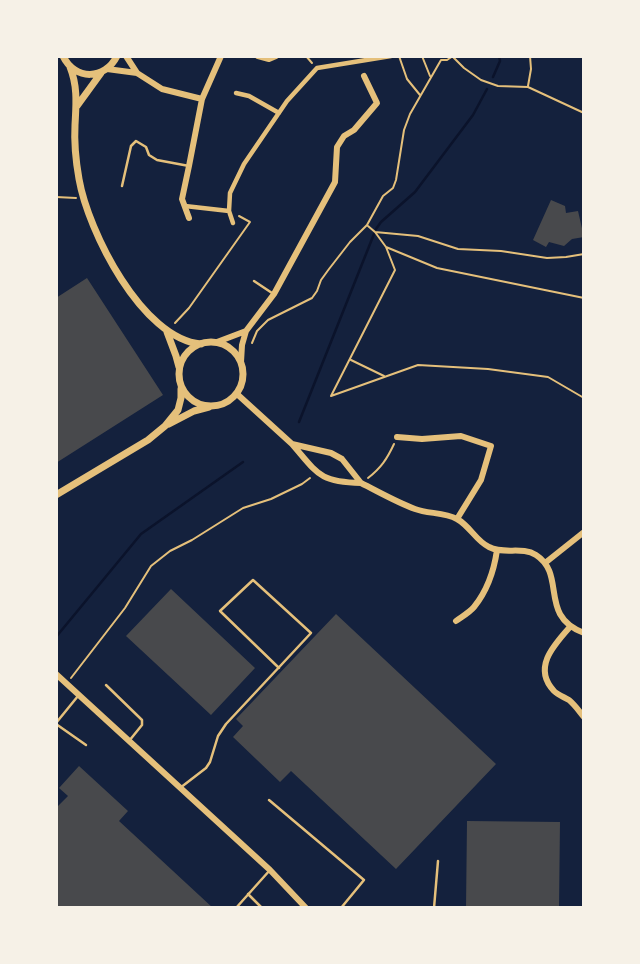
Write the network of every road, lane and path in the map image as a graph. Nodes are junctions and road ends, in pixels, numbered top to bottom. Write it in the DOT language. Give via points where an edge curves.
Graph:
graph roads {
  1 [pos="63,56"];
  2 [pos="117,56"];
  3 [pos="126,56"];
  4 [pos="221,56"];
  5 [pos="257,56"];
  6 [pos="276,56"];
  7 [pos="306,56"];
  8 [pos="391,56"];
  9 [pos="399,56"];
  10 [pos="422,56"];
  11 [pos="437,56"];
  12 [pos="530,56"];
  13 [pos="453,57"];
  14 [pos="441,60"];
  15 [pos="70,67"];
  16 [pos="317,68"];
  17 [pos="104,71"];
  18 [pos="137,74"];
  19 [pos="364,76"];
  20 [pos="431,77"];
  21 [pos="528,87"];
  22 [pos="236,93"];
  23 [pos="421,96"];
  24 [pos="202,99"];
  25 [pos="77,107"];
  26 [pos="279,113"];
  27 [pos="584,113"];
  28 [pos="189,166"];
  29 [pos="122,187"];
  30 [pos="56,197"];
  31 [pos="83,198"];
  32 [pos="185,206"];
  33 [pos="229,211"];
  34 [pos="189,219"];
  35 [pos="233,223"];
  36 [pos="367,225"];
  37 [pos="375,232"];
  38 [pos="386,247"];
  39 [pos="584,254"];
  40 [pos="254,281"];
  41 [pos="274,294"];
  42 [pos="584,298"];
  43 [pos="170,329"];
  44 [pos="246,331"];
  45 [pos="217,342"];
  46 [pos="201,344"];
  47 [pos="242,345"];
  48 [pos="349,359"];
  49 [pos="241,362"];
  50 [pos="179,369"];
  51 [pos="385,376"];
  52 [pos="181,386"];
  53 [pos="237,394"];
  54 [pos="584,398"];
  55 [pos="211,407"];
  56 [pos="165,426"];
  57 [pos="397,437"];
  58 [pos="292,444"];
  59 [pos="317,473"];
  60 [pos="361,482"];
  61 [pos="56,495"];
  62 [pos="457,519"];
  63 [pos="584,532"];
  64 [pos="497,550"];
  65 [pos="545,563"];
  66 [pos="456,621"];
  67 [pos="570,627"];
  68 [pos="584,633"];
  69 [pos="279,668"];
  70 [pos="56,674"];
  71 [pos="66,684"];
  72 [pos="106,685"];
  73 [pos="78,695"];
  74 [pos="584,717"];
  75 [pos="56,724"];
  76 [pos="129,741"];
  77 [pos="86,745"];
  78 [pos="180,788"];
  79 [pos="269,800"];
  80 [pos="438,862"];
  81 [pos="270,870"];
  82 [pos="248,894"];
  83 [pos="236,908"];
  84 [pos="262,908"];
  85 [pos="306,908"];
  86 [pos="341,908"];
  87 [pos="434,908"];
  1 -- 15 [label="street"];
  2 -- 17 [label="street"];
  3 -- 18 [label="street"];
  4 -- 24 [label="street"];
  5 -- 6 [label="street"];
  7 -- 16 [label="path"];
  8 -- 16 [label="street"];
  9 -- 23 [label="path" via="407,79"];
  10 -- 20 [label="path"];
  11 -- 14 [label="path"];
  12 -- 21 [label="path"];
  13 -- 14 [label="path"];
  13 -- 21 [label="path" via="481,80"];
  14 -- 20 [label="path"];
  15 -- 17 [label="street" via="86,75"];
  15 -- 25 [label="street"];
  16 -- 26 [label="street"];
  17 -- 18 [label="street"];
  17 -- 25 [label="street"];
  18 -- 24 [label="street" via="162,89"];
  19 -- 41 [label="street" via="377,103 337,148 335,182"];
  20 -- 23 [label="path"];
  21 -- 27 [label="path"];
  22 -- 26 [label="street"];
  23 -- 36 [label="path" via="404,130 393,188 383,195"];
  24 -- 28 [label="street"];
  25 -- 31 [label="street" via="76,161"];
  26 -- 33 [label="street" via="244,164 230,193"];
  28 -- 29 [label="lane" via="157,160 136,141"];
  28 -- 32 [label="street" via="182,198"];
  30 -- 31 [label="path"];
  31 -- 43 [label="street" via="122,281 142,306"];
  32 -- 33 [label="street"];
  32 -- 34 [label="street"];
  33 -- 35 [label="street"];
  33 -- 43 [label="path" via="250,222"];
  36 -- 37 [label="path"];
  36 -- 47 [label="path" via="329,269 312,298 268,320 250,345"];
  37 -- 38 [label="path"];
  37 -- 39 [label="path" via="418,236 458,249 547,258"];
  38 -- 42 [label="path" via="437,268"];
  38 -- 48 [label="path" via="395,270"];
  40 -- 41 [label="lane"];
  41 -- 44 [label="street"];
  43 -- 46 [label="street" via="182,340"];
  43 -- 50 [label="street"];
  44 -- 45 [label="street"];
  44 -- 47 [label="street"];
  45 -- 46 [label="street"];
  45 -- 49 [label="street" via="236,353"];
  46 -- 50 [label="street" via="187,353"];
  47 -- 49 [label="street"];
  48 -- 51 [label="path"];
  48 -- 51 [label="path" via="331,396"];
  49 -- 53 [label="street" via="244,373"];
  50 -- 52 [label="street"];
  51 -- 54 [label="path" via="418,365 488,369 548,377"];
  52 -- 55 [label="street" via="192,400"];
  52 -- 56 [label="street" via="177,410"];
  53 -- 55 [label="street"];
  53 -- 58 [label="street"];
  55 -- 56 [label="street"];
  56 -- 61 [label="street"];
  57 -- 60 [label="path" via="379,470"];
  57 -- 62 [label="street" via="461,436 491,446 481,480"];
  58 -- 59 [label="street"];
  58 -- 60 [label="street" via="342,459"];
  59 -- 60 [label="street" via="343,482"];
  59 -- 71 [label="path" via="271,499 243,508 151,566"];
  60 -- 62 [label="street" via="417,510"];
  62 -- 64 [label="street"];
  63 -- 65 [label="street"];
  64 -- 65 [label="street" via="526,551"];
  64 -- 66 [label="street" via="491,578 473,608"];
  65 -- 67 [label="street" via="552,574 561,617"];
  67 -- 68 [label="street"];
  67 -- 74 [label="street" via="552,647 545,675 553,690"];
  69 -- 69 [label="lane" via="311,633 253,580 220,611"];
  69 -- 78 [label="lane" via="226,724 206,768"];
  70 -- 71 [label="street"];
  71 -- 73 [label="street"];
  72 -- 76 [label="lane" via="142,720"];
  73 -- 75 [label="lane"];
  73 -- 76 [label="street"];
  75 -- 77 [label="lane"];
  76 -- 78 [label="street"];
  78 -- 81 [label="street"];
  79 -- 86 [label="lane" via="364,880"];
  80 -- 87 [label="lane"];
  81 -- 82 [label="lane"];
  81 -- 85 [label="street"];
  82 -- 83 [label="lane"];
  82 -- 84 [label="lane"];
}
